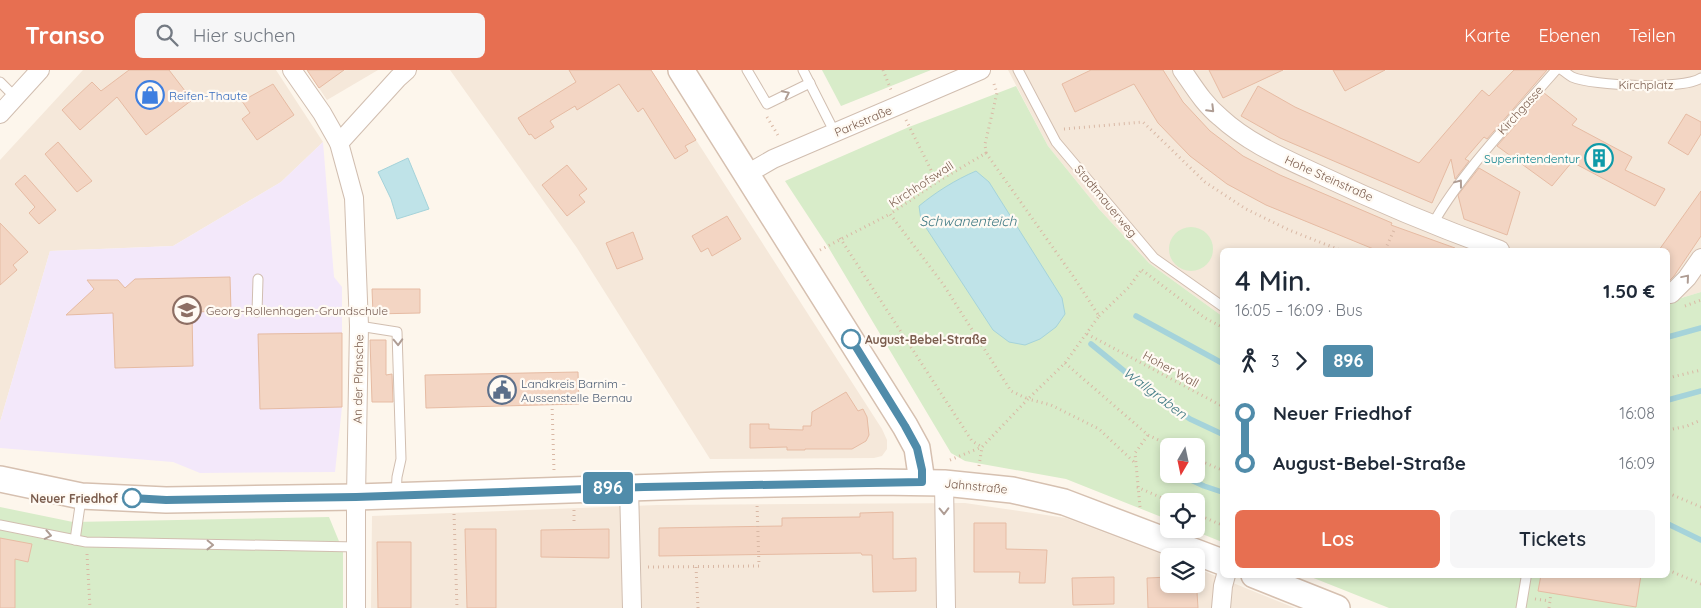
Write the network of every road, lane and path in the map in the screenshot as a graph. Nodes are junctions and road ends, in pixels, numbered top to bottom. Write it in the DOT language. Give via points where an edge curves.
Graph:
graph roads {
  1 [pos="40,70"];
  2 [pos="292,70"];
  3 [pos="407,70"];
  4 [pos="681,70"];
  5 [pos="747,70"];
  6 [pos="803,70"];
  7 [pos="883,70"];
  8 [pos="981,70"];
  9 [pos="1018,70"];
  10 [pos="1182,70"];
  11 [pos="1556,70"];
  12 [pos="1562,70"];
  13 [pos="1701,78"];
  14 [pos="0,82"];
  15 [pos="810,83"];
  16 [pos="890,87"];
  17 [pos="997,93"];
  18 [pos="15,97"];
  19 [pos="767,104"];
  20 [pos="0,114"];
  21 [pos="909,127"];
  22 [pos="835,133"];
  23 [pos="1053,136"];
  24 [pos="339,143"];
  25 [pos="789,152"];
  26 [pos="986,153"];
  27 [pos="747,174"];
  28 [pos="937,182"];
  29 [pos="1402,211"];
  30 [pos="890,214"];
  31 [pos="1433,224"];
  32 [pos="840,238"];
  33 [pos="827,245"];
  34 [pos="1335,248"];
  35 [pos="1386,248"];
  36 [pos="1495,248"];
  37 [pos="1701,258"];
  38 [pos="258,279"];
  39 [pos="1670,294"];
  40 [pos="1220,305"];
  41 [pos="257,312"];
  42 [pos="1099,316"];
  43 [pos="358,326"];
  44 [pos="1220,326"];
  45 [pos="1087,334"];
  46 [pos="1065,363"];
  47 [pos="1701,370"];
  48 [pos="1670,378"];
  49 [pos="1028,399"];
  50 [pos="552,404"];
  51 [pos="1220,405"];
  52 [pos="1701,420"];
  53 [pos="1670,430"];
  54 [pos="1148,435"];
  55 [pos="1160,441"];
  56 [pos="982,447"];
  57 [pos="1205,462"];
  58 [pos="1135,463"];
  59 [pos="978,468"];
  60 [pos="1220,469"];
  61 [pos="939,475"];
  62 [pos="0,479"];
  63 [pos="757,485"];
  64 [pos="1137,487"];
  65 [pos="629,488"];
  66 [pos="555,490"];
  67 [pos="454,494"];
  68 [pos="1670,494"];
  69 [pos="81,496"];
  70 [pos="396,496"];
  71 [pos="356,497"];
  72 [pos="1160,497"];
  73 [pos="1701,507"];
  74 [pos="1140,513"];
  75 [pos="1205,518"];
  76 [pos="1220,524"];
  77 [pos="0,525"];
  78 [pos="76,540"];
  79 [pos="86,542"];
  80 [pos="357,547"];
  81 [pos="1220,561"];
  82 [pos="645,567"];
  83 [pos="696,567"];
  84 [pos="1670,571"];
  85 [pos="1225,578"];
  86 [pos="1262,578"];
  87 [pos="1526,578"];
  88 [pos="1701,584"];
  89 [pos="1551,593"];
  90 [pos="90,608"];
  91 [pos="356,608"];
  92 [pos="457,608"];
  93 [pos="632,608"];
  94 [pos="698,608"];
  95 [pos="946,608"];
  96 [pos="1221,608"];
  97 [pos="1337,608"];
  98 [pos="1521,608"];
  99 [pos="1549,608"];
  1 -- 18 [label="street"];
  2 -- 24 [label="street, An der Plansche"];
  3 -- 24 [label="street"];
  4 -- 27 [label="main road"];
  5 -- 19 [label="lane"];
  6 -- 15 [label="lane"];
  7 -- 16 [label="path"];
  8 -- 22 [label="street, Parkstraße"];
  9 -- 23 [label="lane, Stadtmauerweg"];
  10 -- 29 [label="street, Hohe Steinstraße, one-way" via="1201,99 1240,134 1275,154"];
  31 -- 11 [label="lane, Kirchgasse, one-way" via="1489,145"];
  12 -- 13 [label="lane, Kirchplatz" via="1572,77 1621,86 1673,84"];
  14 -- 18 [label="lane"];
  19 -- 15 [label="lane, one-way"];
  15 -- 22 [label="lane"];
  17 -- 26 [label="path" via="985,144"];
  18 -- 20 [label="street"];
  19 -- 25 [label="path" via="767,117"];
  21 -- 28 [label="path"];
  22 -- 25 [label="street, Parkstraße"];
  23 -- 34 [label="path" via="1063,130 1143,122 1205,182 1246,209"];
  23 -- 40 [label="lane, Stadtmauerweg" via="1154,258"];
  24 -- 43 [label="street, An der Plansche" via="354,198"];
  25 -- 27 [label="street, Parkstraße"];
  26 -- 28 [label="path, Kirchhofswall"];
  26 -- 42 [label="path"];
  27 -- 61 [label="main road" via="905,426 917,448 922,470"];
  28 -- 30 [label="path, Kirchhofswall"];
  29 -- 31 [label="street, Hohe Steinstraße"];
  29 -- 35 [label="path"];
  30 -- 32 [label="path"];
  30 -- 49 [label="path, Kirchhofswall" via="944,284 1011,391"];
  31 -- 36 [label="street, Hohe Steinstraße"];
  32 -- 33 [label="path"];
  32 -- 56 [label="path" via="972,441"];
  39 -- 37 [label="street, one-way"];
  38 -- 41 [label="lane"];
  42 -- 44 [label="path" via="1142,270"];
  42 -- 45 [label="path"];
  43 -- 70 [label="lane, one-way" via="398,332 401,459"];
  43 -- 71 [label="street, An der Plansche"];
  45 -- 46 [label="path"];
  45 -- 51 [label="path, Hoher Wall"];
  46 -- 49 [label="path"];
  46 -- 54 [label="path"];
  47 -- 48 [label="path"];
  49 -- 56 [label="path"];
  49 -- 58 [label="path, Kirchhofswall" via="1051,405 1100,429"];
  50 -- 66 [label="path"];
  52 -- 53 [label="path"];
  54 -- 55 [label="path"];
  54 -- 58 [label="path" via="1135,453"];
  56 -- 59 [label="path"];
  56 -- 61 [label="path"];
  57 -- 60 [label="path"];
  58 -- 64 [label="path"];
  61 -- 63 [label="main road, Jahnstraße"];
  61 -- 81 [label="main road, Jahnstraße" via="1064,502"];
  61 -- 95 [label="street, one-way" via="945,539"];
  62 -- 69 [label="main road, Jahnstraße"];
  63 -- 65 [label="main road, Jahnstraße"];
  63 -- 83 [label="path" via="759,566"];
  64 -- 72 [label="path"];
  64 -- 74 [label="path"];
  65 -- 66 [label="main road, Jahnstraße"];
  65 -- 93 [label="street"];
  66 -- 67 [label="main road, Jahnstraße"];
  67 -- 70 [label="main road, Jahnstraße"];
  67 -- 92 [label="path"];
  68 -- 73 [label="path"];
  69 -- 71 [label="main road, Jahnstraße" via="166,500"];
  69 -- 78 [label="lane"];
  70 -- 71 [label="main road, Jahnstraße"];
  71 -- 80 [label="street, An der Plansche"];
  75 -- 76 [label="path"];
  77 -- 78 [label="lane, one-way"];
  78 -- 79 [label="lane"];
  79 -- 80 [label="lane, one-way"];
  79 -- 90 [label="path"];
  80 -- 91 [label="street, An der Plansche"];
  82 -- 83 [label="path"];
  83 -- 94 [label="path"];
  84 -- 88 [label="path"];
  85 -- 96 [label="street"];
  86 -- 97 [label="main road"];
  87 -- 98 [label="lane"];
  89 -- 99 [label="path"];
}
